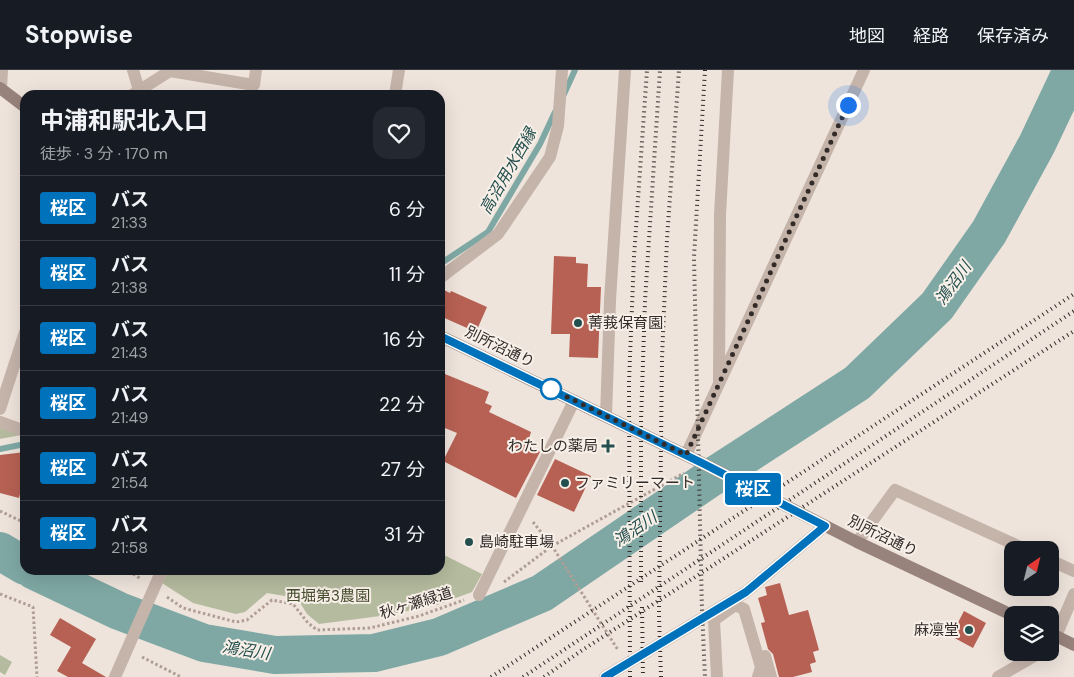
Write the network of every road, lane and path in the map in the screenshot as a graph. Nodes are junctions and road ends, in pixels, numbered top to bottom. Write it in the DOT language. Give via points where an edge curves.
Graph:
graph roads {
  1 [pos="2,70"];
  2 [pos="133,70"];
  3 [pos="256,70"];
  4 [pos="399,70"];
  5 [pos="625,70"];
  6 [pos="728,70"];
  7 [pos="864,70"];
  8 [pos="562,74"];
  9 [pos="1,89"];
  10 [pos="136,90"];
  11 [pos="139,90"];
  12 [pos="395,90"];
  13 [pos="20,103"];
  14 [pos="445,274"];
  15 [pos="445,338"];
  16 [pos="20,347"];
  17 [pos="718,386"];
  18 [pos="574,401"];
  19 [pos="0,409"];
  20 [pos="606,416"];
  21 [pos="0,422"];
  22 [pos="20,429"];
  23 [pos="686,455"];
  24 [pos="705,464"];
  25 [pos="522,506"];
  26 [pos="0,511"];
  27 [pos="20,521"];
  28 [pos="825,526"];
  29 [pos="1007,541"];
  30 [pos="857,542"];
  31 [pos="552,546"];
  32 [pos="1059,564"];
  33 [pos="1074,571"];
  34 [pos="135,575"];
  35 [pos="160,575"];
  36 [pos="154,588"];
  37 [pos="746,592"];
  38 [pos="0,594"];
  39 [pos="1074,594"];
  40 [pos="479,595"];
  41 [pos="1004,611"];
  42 [pos="1059,623"];
  43 [pos="1059,640"];
  44 [pos="1074,645"];
  45 [pos="128,650"];
  46 [pos="619,653"];
  47 [pos="1026,661"];
  48 [pos="37,677"];
  49 [pos="115,677"];
  50 [pos="181,677"];
  51 [pos="605,677"];
  52 [pos="717,677"];
  53 [pos="758,677"];
  54 [pos="771,677"];
  55 [pos="998,677"];
  1 -- 9 [label="street"];
  2 -- 10 [label="street"];
  3 -- 11 [label="street" via="254,85 170,70"];
  4 -- 12 [label="street"];
  5 -- 20 [label="street"];
  6 -- 17 [label="street" via="720,215"];
  7 -- 17 [label="street"];
  8 -- 14 [label="street" via="558,126 550,157 498,234"];
  9 -- 13 [label="street"];
  15 -- 18 [label="street, 別所沼通り"];
  16 -- 19 [label="street"];
  17 -- 23 [label="street"];
  18 -- 20 [label="street, 別所沼通り"];
  18 -- 25 [label="street"];
  20 -- 23 [label="street, 別所沼通り"];
  21 -- 22 [label="street"];
  23 -- 24 [label="street, 別所沼通り"];
  24 -- 28 [label="street, 別所沼通り"];
  24 -- 31 [label="path, 秋ヶ瀬緑道"];
  25 -- 31 [label="path"];
  25 -- 40 [label="street"];
  26 -- 27 [label="path"];
  28 -- 30 [label="street, 別所沼通り"];
  28 -- 37 [label="street"];
  29 -- 30 [label="street" via="896,490"];
  30 -- 41 [label="street, 別所沼通り"];
  31 -- 40 [label="path, 秋ヶ瀬緑道" via="509,580"];
  31 -- 46 [label="path"];
  32 -- 33 [label="street"];
  34 -- 36 [label="path, 秋ヶ瀬緑道"];
  35 -- 36 [label="street"];
  36 -- 40 [label="path, 秋ヶ瀬緑道" via="184,608 236,622 248,620 272,600 293,604 317,630 370,628 419,616"];
  36 -- 45 [label="street"];
  37 -- 51 [label="street"];
  37 -- 54 [label="street"];
  38 -- 48 [label="path" via="33,607"];
  39 -- 42 [label="street"];
  43 -- 44 [label="street"];
  45 -- 49 [label="street"];
  45 -- 50 [label="path"];
  47 -- 55 [label="street"];
  52 -- 53 [label="street" via="714,620 736,605 744,609 761,667"];
}
